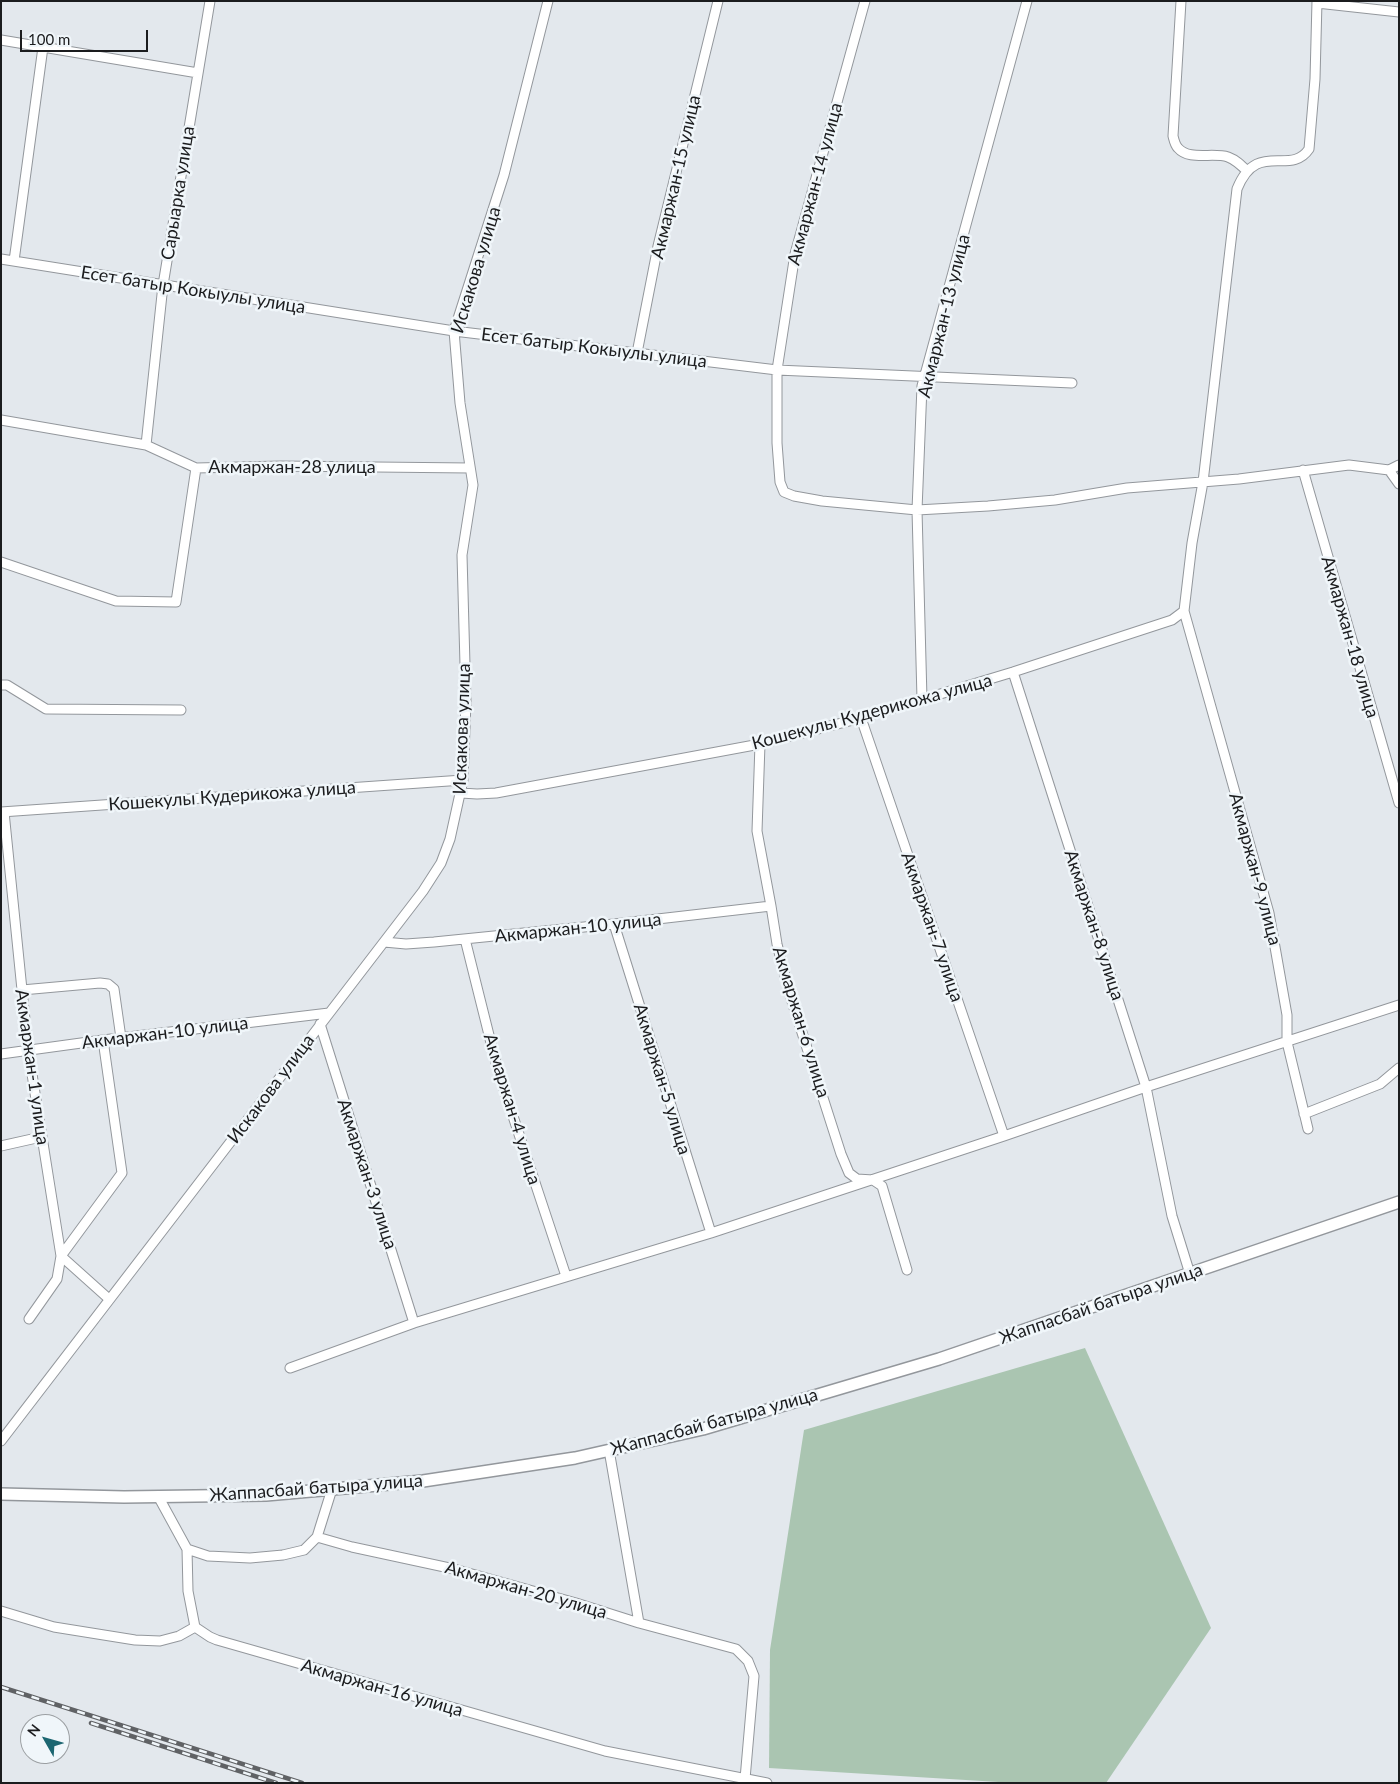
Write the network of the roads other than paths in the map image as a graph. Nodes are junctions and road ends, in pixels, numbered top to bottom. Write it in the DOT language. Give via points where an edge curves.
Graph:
graph roads {
  1 [pos="210,1"];
  2 [pos="548,1"];
  3 [pos="718,1"];
  4 [pos="865,1"];
  5 [pos="1027,1"];
  6 [pos="1181,1"];
  7 [pos="1317,2"];
  8 [pos="1399,12"];
  9 [pos="1,40"];
  10 [pos="43,47"];
  11 [pos="198,73"];
  12 [pos="1247,171"];
  13 [pos="1,259"];
  14 [pos="14,261"];
  15 [pos="163,285"];
  16 [pos="454,331"];
  17 [pos="638,354"];
  18 [pos="777,370"];
  19 [pos="925,376"];
  20 [pos="1072,382"];
  21 [pos="1,420"];
  22 [pos="146,445"];
  23 [pos="1399,465"];
  24 [pos="196,468"];
  25 [pos="470,468"];
  26 [pos="1303,470"];
  27 [pos="1389,470"];
  28 [pos="1203,482"];
  29 [pos="1399,484"];
  30 [pos="916,510"];
  31 [pos="1,562"];
  32 [pos="1184,611"];
  33 [pos="1013,672"];
  34 [pos="1,685"];
  35 [pos="922,699"];
  36 [pos="181,710"];
  37 [pos="861,718"];
  38 [pos="760,744"];
  39 [pos="463,780"];
  40 [pos="461,793"];
  41 [pos="1399,803"];
  42 [pos="3,812"];
  43 [pos="772,906"];
  44 [pos="614,924"];
  45 [pos="465,939"];
  46 [pos="384,942"];
  47 [pos="22,990"];
  48 [pos="1399,1005"];
  49 [pos="329,1013"];
  50 [pos="320,1024"];
  51 [pos="120,1038"];
  52 [pos="103,1040"];
  53 [pos="1287,1042"];
  54 [pos="28,1049"];
  55 [pos="1,1054"];
  56 [pos="1399,1068"];
  57 [pos="1146,1087"];
  58 [pos="1304,1114"];
  59 [pos="1308,1130"];
  60 [pos="1004,1136"];
  61 [pos="41,1137"];
  62 [pos="1,1146"];
  63 [pos="873,1180"];
  64 [pos="1399,1202"];
  65 [pos="711,1233"];
  66 [pos="61,1256"];
  67 [pos="908,1270"];
  68 [pos="1190,1274"];
  69 [pos="566,1276"];
  70 [pos="110,1299"];
  71 [pos="30,1319"];
  72 [pos="414,1323"];
  73 [pos="290,1368"];
  74 [pos="1,1441"];
  75 [pos="610,1450"];
  76 [pos="332,1489"];
  77 [pos="1,1494"];
  78 [pos="158,1496"];
  79 [pos="317,1536"];
  80 [pos="186,1549"];
  81 [pos="1,1611"];
  82 [pos="638,1623"];
  83 [pos="195,1627"];
  84 [pos="745,1779"];
  85 [pos="767,1783"];
  1 -- 11 [label="street, Сарыарка улица"];
  2 -- 16 [label="street, Искакова улица" via="504,175"];
  3 -- 17 [label="street, Акмаржан-15 улица" via="658,246"];
  4 -- 18 [label="street, Акмаржан-14 улица" via="795,254"];
  5 -- 19 [label="street, Акмаржан-13 улица"];
  6 -- 12 [label="street" via="1173,136 1178,148 1192,155 1229,157"];
  7 -- 8 [label="street"];
  7 -- 12 [label="street" via="1309,149 1297,160 1262,161"];
  9 -- 10 [label="street"];
  10 -- 11 [label="street"];
  10 -- 14 [label="street"];
  11 -- 15 [label="street, Сарыарка улица"];
  12 -- 28 [label="street" via="1237,189"];
  13 -- 14 [label="street, Есет батыр Кокыулы улица"];
  14 -- 15 [label="street, Есет батыр Кокыулы улица"];
  15 -- 16 [label="street, Есет батыр Кокыулы улица"];
  15 -- 22 [label="street, Сарыарка улица"];
  16 -- 17 [label="street, Есет батыр Кокыулы улица"];
  16 -- 25 [label="street, Искакова улица"];
  17 -- 18 [label="street, Есет батыр Кокыулы улица"];
  18 -- 19 [label="street, Есет батыр Кокыулы улица"];
  18 -- 30 [label="street, Акмаржан-14 улица" via="777,443 780,482 784,492 822,501"];
  19 -- 20 [label="street, Есет батыр Кокыулы улица"];
  19 -- 30 [label="street, Акмаржан-13 улица"];
  21 -- 22 [label="street, Акмаржан-28 улица"];
  22 -- 24 [label="street, Акмаржан-28 улица"];
  23 -- 27 [label="street"];
  24 -- 25 [label="street, Акмаржан-28 улица"];
  24 -- 31 [label="street" via="176,602 116,601"];
  25 -- 39 [label="street, Искакова улица" via="473,485 462,555 466,702"];
  26 -- 27 [label="street" via="1349,465"];
  26 -- 28 [label="street"];
  26 -- 41 [label="street, Акмаржан-18 улица"];
  27 -- 29 [label="street"];
  28 -- 30 [label="street" via="1127,488 1055,500"];
  28 -- 32 [label="street"];
  30 -- 35 [label="street, Акмаржан-13 улица"];
  32 -- 33 [label="street, Кошекулы Кудерикожа улица" via="1172,620"];
  32 -- 53 [label="street, Акмаржан-9 улица" via="1270,913 1287,1015"];
  33 -- 35 [label="street, Кошекулы Кудерикожа улица"];
  33 -- 57 [label="street, Акмаржан-8 улица"];
  34 -- 36 [label="street" via="7,685 46,708"];
  35 -- 37 [label="street, Кошекулы Кудерикожа улица"];
  37 -- 38 [label="street, Кошекулы Кудерикожа улица"];
  37 -- 60 [label="street, Акмаржан-7 улица"];
  38 -- 40 [label="street, Кошекулы Кудерикожа улица" via="496,793"];
  38 -- 43 [label="street, Акмаржан-6 улица" via="757,831"];
  39 -- 40 [label="street, Искакова улица"];
  39 -- 42 [label="street, Кошекулы Кудерикожа улица"];
  40 -- 46 [label="street, Искакова улица" via="441,863"];
  42 -- 47 [label="street, Акмаржан-1 улица"];
  43 -- 44 [label="street, Акмаржан-10 улица"];
  43 -- 63 [label="street, Акмаржан-6 улица" via="789,992 841,1154 849,1173 857,1179"];
  44 -- 45 [label="street, Акмаржан-10 улица"];
  44 -- 65 [label="street, Акмаржан-5 улица"];
  45 -- 46 [label="street, Акмаржан-10 улица" via="406,944"];
  45 -- 69 [label="street, Акмаржан-4 улица" via="498,1071"];
  46 -- 49 [label="street, Искакова улица"];
  47 -- 51 [label="street" via="108,984 114,989"];
  47 -- 54 [label="street, Акмаржан-1 улица"];
  48 -- 53 [label="street"];
  49 -- 50 [label="street, Искакова улица"];
  49 -- 51 [label="street, Акмаржан-10 улица"];
  50 -- 70 [label="street, Искакова улица"];
  50 -- 72 [label="street, Акмаржан-3 улица"];
  51 -- 52 [label="street, Акмаржан-10 улица"];
  52 -- 54 [label="street, Акмаржан-10 улица"];
  52 -- 66 [label="street" via="122,1173"];
  53 -- 57 [label="street"];
  53 -- 58 [label="street, Акмаржан-9 улица"];
  54 -- 55 [label="street, Акмаржан-10 улица"];
  54 -- 61 [label="street, Акмаржан-1 улица"];
  56 -- 58 [label="street" via="1380,1084"];
  57 -- 60 [label="street"];
  57 -- 68 [label="street, Акмаржан-8 улица" via="1172,1216"];
  58 -- 59 [label="street, Акмаржан-9 улица"];
  60 -- 63 [label="street"];
  61 -- 62 [label="street"];
  61 -- 66 [label="street, Акмаржан-1 улица"];
  63 -- 65 [label="street"];
  63 -- 67 [label="street" via="882,1186"];
  64 -- 68 [label="main road, Жаппасбай батыра улица"];
  65 -- 69 [label="street"];
  66 -- 70 [label="street"];
  66 -- 71 [label="street" via="57,1279"];
  68 -- 75 [label="main road, Жаппасбай батыра улица" via="939,1359 703,1429"];
  69 -- 72 [label="street"];
  70 -- 74 [label="street, Искакова улица"];
  72 -- 73 [label="street"];
  75 -- 76 [label="main road, Жаппасбай батыра улица" via="423,1482"];
  75 -- 82 [label="street"];
  76 -- 78 [label="main road, Жаппасбай батыра улица" via="266,1495"];
  76 -- 79 [label="street"];
  77 -- 78 [label="main road, Жаппасбай батыра улица"];
  78 -- 80 [label="street"];
  79 -- 80 [label="street" via="304,1550 283,1555 250,1558 208,1556"];
  79 -- 82 [label="street, Акмаржан-20 улица" via="454,1569"];
  80 -- 83 [label="street" via="188,1591"];
  81 -- 83 [label="street" via="54,1627 136,1640 160,1641"];
  82 -- 84 [label="street, Акмаржан-20 улица" via="736,1649 748,1662 754,1676"];
  83 -- 84 [label="street, Акмаржан-16 улица" via="217,1640 605,1752"];
  84 -- 85 [label="street, Акмаржан-16 улица"];
}
